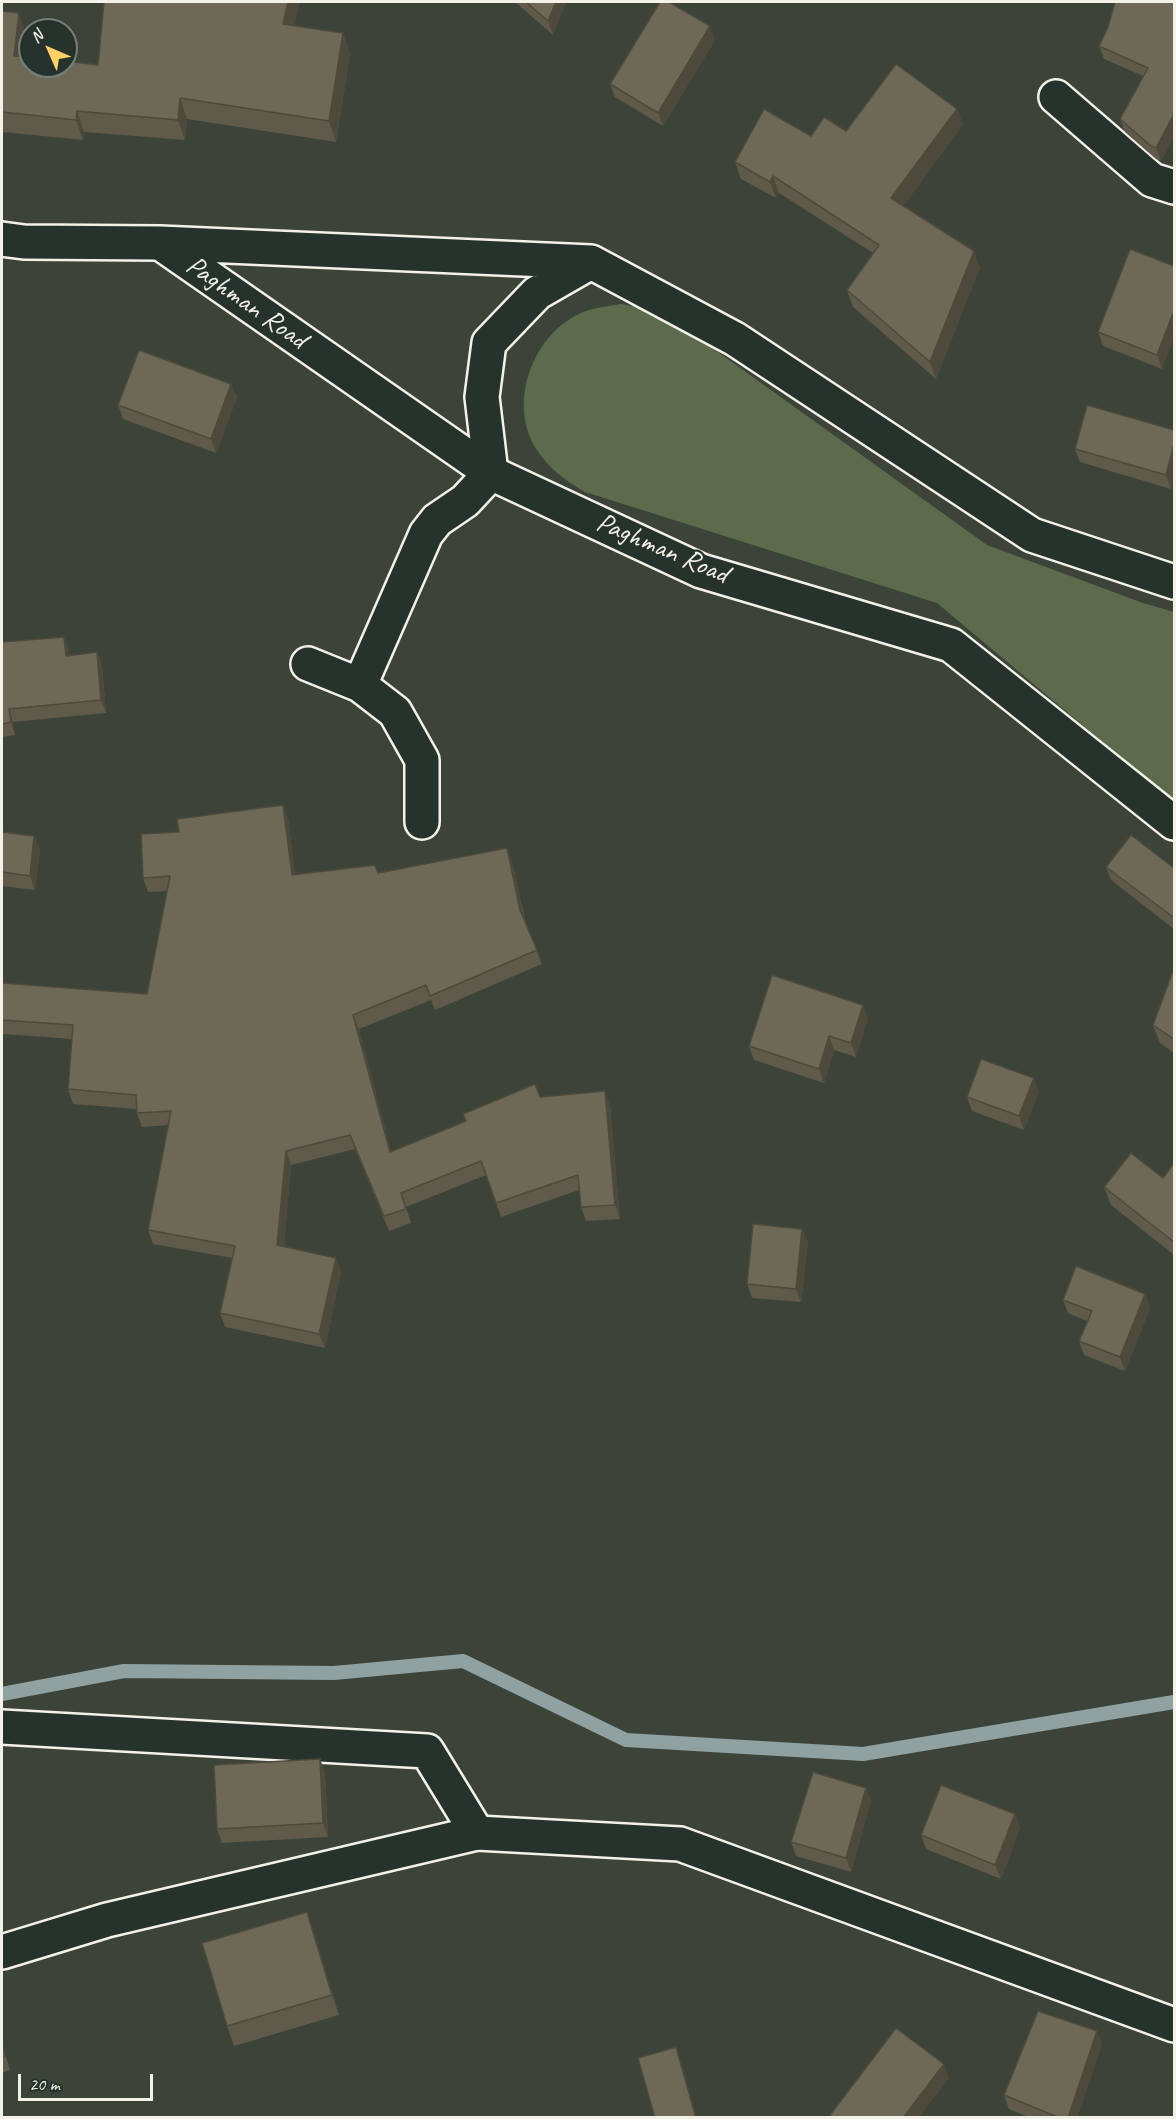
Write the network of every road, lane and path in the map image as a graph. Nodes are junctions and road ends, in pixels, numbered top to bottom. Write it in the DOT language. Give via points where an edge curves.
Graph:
graph roads {
  1 [pos="1056,97"];
  2 [pos="1174,187"];
  3 [pos="2,238"];
  4 [pos="160,243"];
  5 [pos="591,262"];
  6 [pos="491,473"];
  7 [pos="1174,582"];
  8 [pos="308,664"];
  9 [pos="360,685"];
  10 [pos="422,822"];
  11 [pos="1174,823"];
  12 [pos="2,1727"];
  13 [pos="477,1833"];
  14 [pos="2,1952"];
  15 [pos="1174,2025"];
  1 -- 2 [label="main road" via="1152,180"];
  3 -- 4 [label="main road" via="24,242"];
  4 -- 5 [label="main road"];
  4 -- 6 [label="main road, Paghman Road"];
  5 -- 6 [label="main road" via="537,293 489,343 482,397"];
  5 -- 7 [label="main road" via="735,339 1032,535"];
  6 -- 9 [label="main road" via="426,534"];
  6 -- 11 [label="main road, Paghman Road" via="701,571 951,645"];
  8 -- 9 [label="main road"];
  9 -- 10 [label="main road" via="395,712 422,760"];
  12 -- 13 [label="main road" via="427,1751"];
  13 -- 14 [label="main road" via="106,1920"];
  13 -- 15 [label="main road" via="680,1844"];
}
